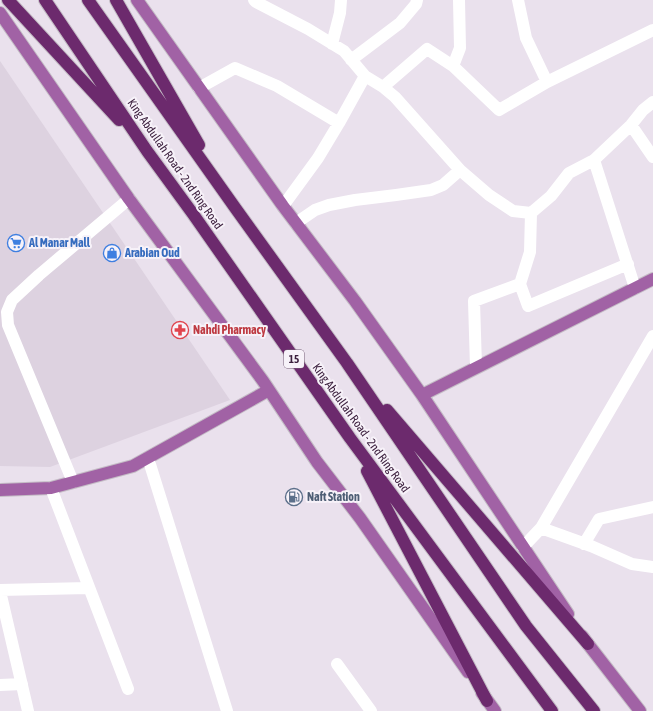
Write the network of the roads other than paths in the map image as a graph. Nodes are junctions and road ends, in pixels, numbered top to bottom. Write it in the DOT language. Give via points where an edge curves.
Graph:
graph roads {
  1 [pos="8,0"];
  2 [pos="45,0"];
  3 [pos="88,0"];
  4 [pos="116,0"];
  5 [pos="137,0"];
  6 [pos="254,0"];
  7 [pos="341,0"];
  8 [pos="417,0"];
  9 [pos="459,0"];
  10 [pos="518,0"];
  11 [pos="0,13"];
  12 [pos="653,30"];
  13 [pos="332,44"];
  14 [pos="351,60"];
  15 [pos="453,66"];
  16 [pos="365,76"];
  17 [pos="547,82"];
  18 [pos="199,88"];
  19 [pos="383,88"];
  20 [pos="653,102"];
  21 [pos="339,123"];
  22 [pos="631,125"];
  23 [pos="147,151"];
  24 [pos="653,157"];
  25 [pos="594,160"];
  26 [pos="460,170"];
  27 [pos="129,199"];
  28 [pos="283,206"];
  29 [pos="236,209"];
  30 [pos="531,213"];
  31 [pos="296,223"];
  32 [pos="628,264"];
  33 [pos="653,279"];
  34 [pos="520,284"];
  35 [pos="635,288"];
  36 [pos="653,336"];
  37 [pos="347,363"];
  38 [pos="476,367"];
  39 [pos="269,390"];
  40 [pos="422,395"];
  41 [pos="350,438"];
  42 [pos="148,458"];
  43 [pos="73,482"];
  44 [pos="51,488"];
  45 [pos="0,490"];
  46 [pos="653,507"];
  47 [pos="541,528"];
  48 [pos="584,544"];
  49 [pos="523,547"];
  50 [pos="653,567"];
  51 [pos="88,588"];
  52 [pos="0,590"];
  53 [pos="588,644"];
  54 [pos="337,664"];
  55 [pos="22,684"];
  56 [pos="0,685"];
  57 [pos="128,689"];
  58 [pos="487,700"];
  59 [pos="28,711"];
  60 [pos="227,711"];
  61 [pos="371,711"];
  62 [pos="495,711"];
  63 [pos="552,711"];
  64 [pos="594,711"];
  65 [pos="640,711"];
  1 -- 23 [label="highway"];
  2 -- 23 [label="highway, King Abdullah Road - 2nd Ring Road / 15"];
  3 -- 29 [label="highway, King Abdullah Road - 2nd Ring Road"];
  4 -- 29 [label="highway"];
  5 -- 18 [label="main road"];
  6 -- 13 [label="street"];
  7 -- 13 [label="street"];
  8 -- 14 [label="street" via="400,23"];
  9 -- 15 [label="street" via="460,48"];
  10 -- 17 [label="street" via="526,38"];
  11 -- 27 [label="main road"];
  12 -- 17 [label="street"];
  13 -- 14 [label="street" via="344,51"];
  14 -- 16 [label="street"];
  15 -- 17 [label="street" via="499,110"];
  15 -- 19 [label="street" via="427,49"];
  16 -- 19 [label="street"];
  16 -- 21 [label="street"];
  18 -- 21 [label="street" via="235,68 277,86"];
  18 -- 28 [label="main road"];
  19 -- 26 [label="street" via="396,97"];
  20 -- 22 [label="street"];
  21 -- 28 [label="street" via="318,158"];
  22 -- 24 [label="street"];
  22 -- 25 [label="street"];
  23 -- 41 [label="highway, King Abdullah Road - 2nd Ring Road / 15"];
  25 -- 30 [label="street" via="569,173 551,196"];
  25 -- 32 [label="street"];
  26 -- 30 [label="street" via="489,195 513,211"];
  26 -- 31 [label="street" via="443,185 431,190 329,204"];
  27 -- 39 [label="main road"];
  27 -- 43 [label="street" via="12,300 7,312 8,325"];
  28 -- 31 [label="main road"];
  29 -- 37 [label="highway, King Abdullah Road - 2nd Ring Road"];
  30 -- 34 [label="street" via="530,252"];
  31 -- 40 [label="main road"];
  32 -- 34 [label="street" via="528,306"];
  32 -- 35 [label="street"];
  33 -- 35 [label="main road"];
  34 -- 38 [label="street" via="474,301"];
  35 -- 38 [label="main road"];
  36 -- 47 [label="street"];
  37 -- 53 [label="highway"];
  37 -- 64 [label="highway, King Abdullah Road - 2nd Ring Road" via="526,626"];
  38 -- 40 [label="main road"];
  39 -- 42 [label="main road"];
  39 -- 58 [label="main road" via="317,462 360,518"];
  40 -- 49 [label="main road"];
  41 -- 58 [label="highway"];
  41 -- 63 [label="highway, King Abdullah Road - 2nd Ring Road / 15"];
  42 -- 43 [label="main road" via="133,466"];
  42 -- 60 [label="street"];
  43 -- 44 [label="main road"];
  44 -- 45 [label="main road"];
  44 -- 51 [label="street"];
  46 -- 48 [label="street" via="599,519"];
  47 -- 48 [label="street"];
  47 -- 49 [label="street"];
  48 -- 50 [label="street" via="632,564"];
  49 -- 53 [label="main road"];
  51 -- 52 [label="street"];
  51 -- 57 [label="street"];
  52 -- 55 [label="street"];
  53 -- 65 [label="main road"];
  54 -- 61 [label="street"];
  55 -- 56 [label="street"];
  55 -- 59 [label="street"];
  58 -- 62 [label="main road"];
}
